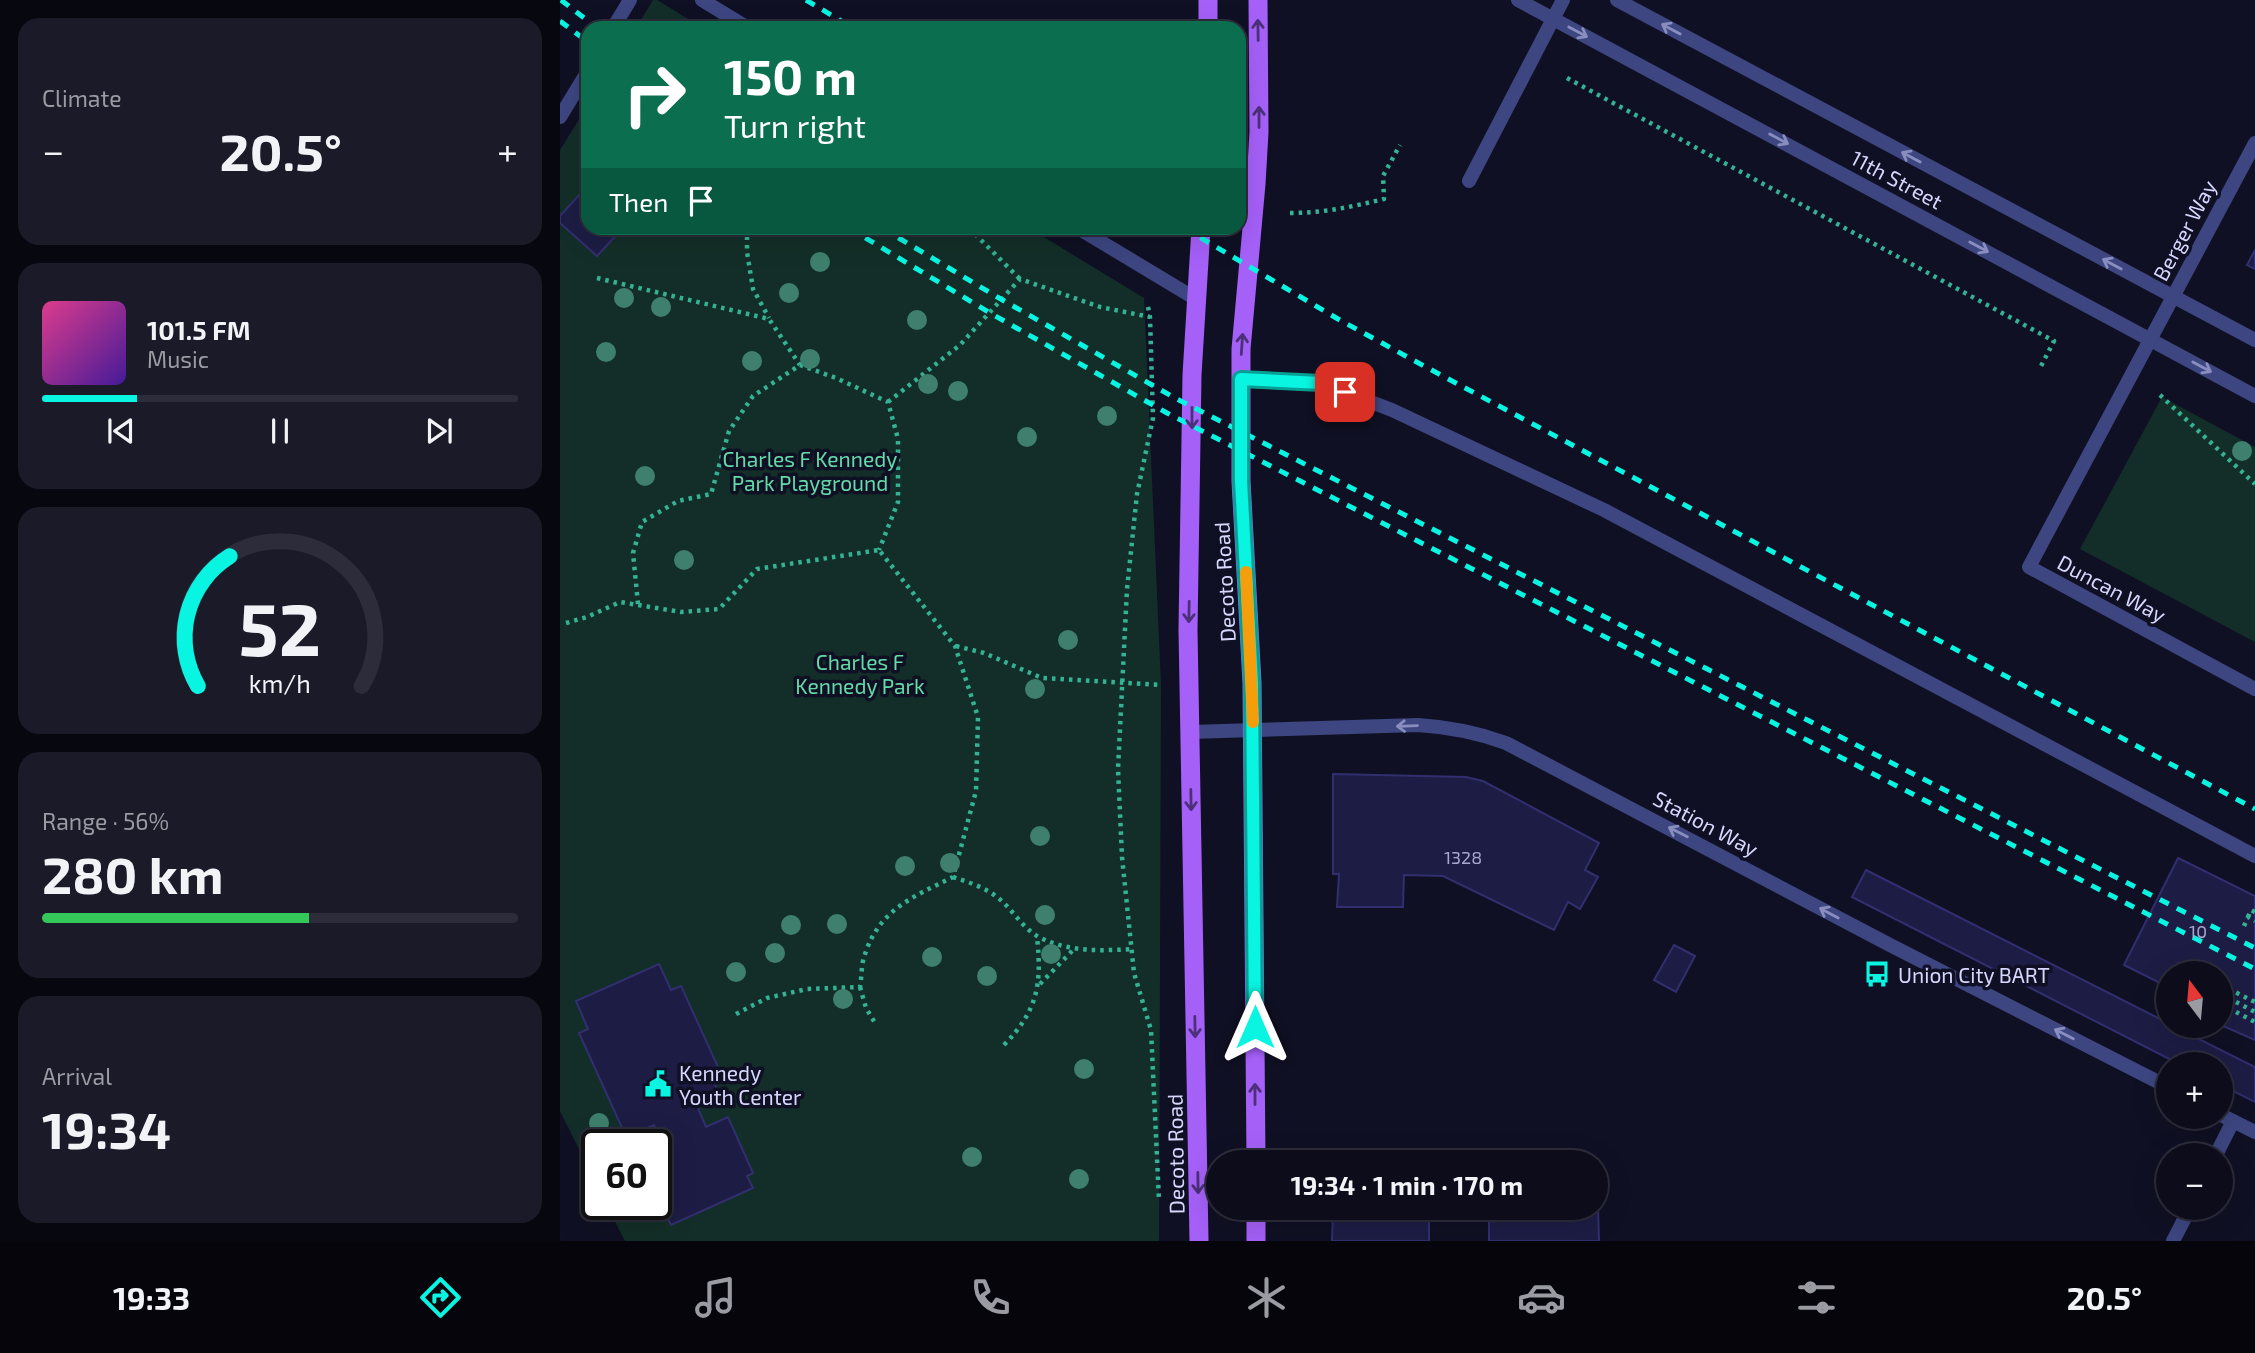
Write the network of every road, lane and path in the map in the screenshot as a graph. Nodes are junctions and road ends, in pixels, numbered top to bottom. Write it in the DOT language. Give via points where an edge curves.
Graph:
graph roads {
  1 [pos="630,0"];
  2 [pos="702,0"];
  3 [pos="1208,0"];
  4 [pos="1258,0"];
  5 [pos="1518,0"];
  6 [pos="1563,0"];
  7 [pos="1617,0"];
  8 [pos="1553,19"];
  9 [pos="617,21"];
  10 [pos="736,21"];
  11 [pos="1209,21"];
  12 [pos="1567,78"];
  13 [pos="581,79"];
  14 [pos="566,95"];
  15 [pos="560,117"];
  16 [pos="2255,143"];
  17 [pos="1400,145"];
  18 [pos="1469,181"];
  19 [pos="1290,213"];
  20 [pos="747,235"];
  21 [pos="976,235"];
  22 [pos="1090,235"];
  23 [pos="1201,235"];
  24 [pos="597,278"];
  25 [pos="1020,279"];
  26 [pos="2172,296"];
  27 [pos="1196,299"];
  28 [pos="1147,307"];
  29 [pos="1150,317"];
  30 [pos="769,319"];
  31 [pos="2150,338"];
  32 [pos="2255,340"];
  33 [pos="800,365"];
  34 [pos="2040,368"];
  35 [pos="1241,379"];
  36 [pos="2160,395"];
  37 [pos="2255,396"];
  38 [pos="888,402"];
  39 [pos="2255,484"];
  40 [pos="879,550"];
  41 [pos="638,604"];
  42 [pos="566,623"];
  43 [pos="955,646"];
  44 [pos="1121,683"];
  45 [pos="1161,685"];
  46 [pos="2255,689"];
  47 [pos="1253,731"];
  48 [pos="1190,732"];
  49 [pos="2255,856"];
  50 [pos="953,877"];
  51 [pos="2255,912"];
  52 [pos="2248,917"];
  53 [pos="2255,921"];
  54 [pos="2244,926"];
  55 [pos="1037,936"];
  56 [pos="1075,948"];
  57 [pos="1132,949"];
  58 [pos="1039,985"];
  59 [pos="860,987"];
  60 [pos="2233,991"];
  61 [pos="2233,1000"];
  62 [pos="2255,1002"];
  63 [pos="2233,1010"];
  64 [pos="2255,1012"];
  65 [pos="736,1014"];
  66 [pos="2255,1021"];
  67 [pos="875,1023"];
  68 [pos="1004,1045"];
  69 [pos="2156,1081"];
  70 [pos="2233,1121"];
  71 [pos="2255,1132"];
  72 [pos="1256,1150"];
  73 [pos="1159,1199"];
  74 [pos="1256,1220"];
  75 [pos="2184,1220"];
  76 [pos="1199,1241"];
  77 [pos="1256,1241"];
  78 [pos="2173,1241"];
  1 -- 9 [label="street"];
  2 -- 10 [label="street"];
  3 -- 11 [label="main road"];
  35 -- 4 [label="main road, Decoto Road, one-way" via="1259,132"];
  5 -- 8 [label="street, 11th Street"];
  6 -- 8 [label="street"];
  26 -- 7 [label="street, 11th Street, one-way"];
  8 -- 18 [label="street"];
  8 -- 31 [label="street, 11th Street, one-way"];
  12 -- 34 [label="path" via="2054,341"];
  13 -- 14 [label="street"];
  14 -- 15 [label="street"];
  16 -- 26 [label="street, Berger Way"];
  17 -- 19 [label="path" via="1383,176 1384,199 1343,210"];
  20 -- 30 [label="path" via="753,289"];
  21 -- 25 [label="path"];
  22 -- 27 [label="street"];
  23 -- 27 [label="main road, Decoto Road"];
  24 -- 30 [label="path"];
  25 -- 29 [label="path" via="1100,307"];
  25 -- 38 [label="path" via="960,345"];
  26 -- 31 [label="street, Berger Way"];
  26 -- 32 [label="street, 11th Street"];
  27 -- 48 [label="main road, Decoto Road, one-way"];
  28 -- 29 [label="path"];
  29 -- 44 [label="path" via="1153,418 1137,494"];
  30 -- 33 [label="path"];
  31 -- 37 [label="street, 11th Street, one-way"];
  31 -- 46 [label="street, Duncan Way" via="2029,567"];
  33 -- 38 [label="path"];
  33 -- 41 [label="path" via="753,396 729,431 711,494 678,501 642,522 633,552"];
  35 -- 47 [label="main road, Decoto Road"];
  35 -- 49 [label="street" via="1321,383 1442,433 1604,510"];
  36 -- 39 [label="path"];
  38 -- 40 [label="path" via="898,439 898,502"];
  40 -- 41 [label="path" via="757,569 719,608 681,612"];
  40 -- 43 [label="path"];
  41 -- 42 [label="path" via="620,602"];
  43 -- 44 [label="path" via="1042,678"];
  43 -- 50 [label="path" via="978,717 976,791"];
  44 -- 45 [label="path"];
  44 -- 57 [label="path" via="1118,769"];
  47 -- 48 [label="street, Station Way"];
  69 -- 47 [label="street, Station Way, one-way" via="1506,743 1475,731 1418,725"];
  72 -- 47 [label="main road, Decoto Road, one-way"];
  48 -- 76 [label="main road, Decoto Road, one-way"];
  50 -- 55 [label="path" via="999,898"];
  50 -- 59 [label="path" via="900,904 881,921 864,955"];
  51 -- 52 [label="path" via="2251,910"];
  52 -- 53 [label="path"];
  52 -- 54 [label="path"];
  55 -- 56 [label="path"];
  55 -- 58 [label="path"];
  56 -- 57 [label="path"];
  56 -- 58 [label="path"];
  57 -- 73 [label="path" via="1151,1030"];
  58 -- 68 [label="path" via="1031,1010"];
  59 -- 65 [label="path" via="807,989 767,998"];
  59 -- 67 [label="path"];
  60 -- 62 [label="path"];
  61 -- 64 [label="path"];
  63 -- 66 [label="path"];
  70 -- 71 [label="street"];
  74 -- 77 [label="main road"];
  75 -- 78 [label="street"];
}
